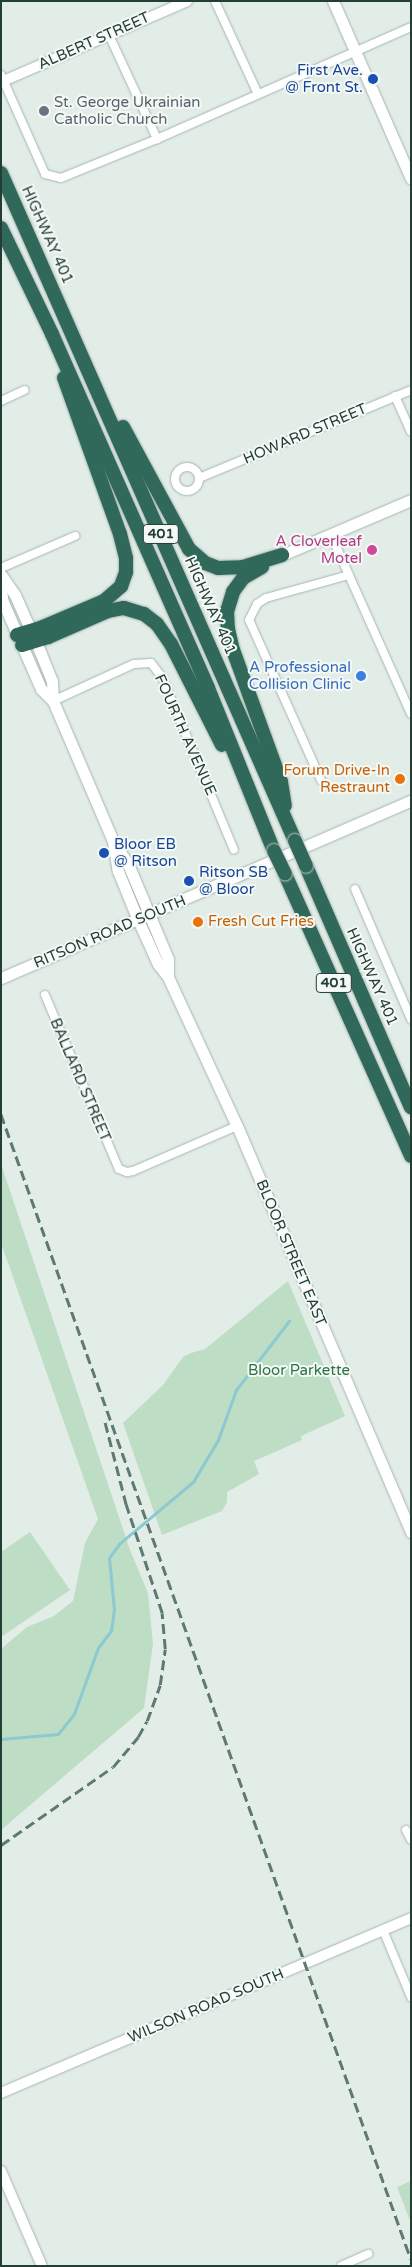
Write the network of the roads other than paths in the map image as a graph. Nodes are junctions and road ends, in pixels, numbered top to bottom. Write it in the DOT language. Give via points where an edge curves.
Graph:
graph roads {
  1 [pos="187,1"];
  2 [pos="215,1"];
  3 [pos="333,1"];
  4 [pos="411,27"];
  5 [pos="109,34"];
  6 [pos="356,50"];
  7 [pos="2,80"];
  8 [pos="258,94"];
  9 [pos="157,139"];
  10 [pos="1,173"];
  11 [pos="411,179"];
  12 [pos="1,228"];
  13 [pos="52,334"];
  14 [pos="81,352"];
  15 [pos="25,390"];
  16 [pos="411,390"];
  17 [pos="396,396"];
  18 [pos="1,401"];
  19 [pos="411,432"];
  20 [pos="199,478"];
  21 [pos="411,500"];
  22 [pos="331,535"];
  23 [pos="75,536"];
  24 [pos="282,554"];
  25 [pos="1,568"];
  26 [pos="1,575"];
  27 [pos="349,575"];
  28 [pos="1,591"];
  29 [pos="26,638"];
  30 [pos="53,701"];
  31 [pos="411,714"];
  32 [pos="321,780"];
  33 [pos="411,801"];
  34 [pos="261,822"];
  35 [pos="289,827"];
  36 [pos="113,841"];
  37 [pos="234,850"];
  38 [pos="355,889"];
  39 [pos="149,915"];
  40 [pos="138,920"];
  41 [pos="168,976"];
  42 [pos="1,978"];
  43 [pos="45,995"];
  44 [pos="411,1019"];
  45 [pos="411,1107"];
  46 [pos="237,1126"];
  47 [pos="411,1156"];
  48 [pos="411,1532"];
  49 [pos="406,1830"];
  50 [pos="411,1840"];
  51 [pos="411,1918"];
  52 [pos="383,1930"];
  53 [pos="411,1997"];
  54 [pos="1,2092"];
  55 [pos="1,2171"];
  56 [pos="368,2254"];
  57 [pos="42,2266"];
  58 [pos="342,2266"];
  1 -- 5 [label="street, ALBERT STREET"];
  2 -- 8 [label="street"];
  3 -- 6 [label="main road"];
  4 -- 6 [label="street"];
  5 -- 7 [label="street, ALBERT STREET"];
  5 -- 9 [label="street"];
  6 -- 8 [label="street"];
  6 -- 11 [label="main road"];
  7 -- 9 [label="street" via="45,174 60,178"];
  8 -- 9 [label="street"];
  10 -- 14 [label="highway, HIGHWAY 401 / 401"];
  12 -- 13 [label="highway, 401"];
  13 -- 29 [label="highway" via="69,396 120,534 126,572 121,586 104,601"];
  13 -- 34 [label="highway, 401" via="208,688"];
  14 -- 24 [label="highway" via="189,549 205,563 218,568 243,567"];
  14 -- 35 [label="highway, HIGHWAY 401 / 401"];
  15 -- 18 [label="street"];
  16 -- 17 [label="street, HOWARD STREET"];
  17 -- 19 [label="street"];
  17 -- 20 [label="street, HOWARD STREET"];
  21 -- 22 [label="main road"];
  22 -- 24 [label="main road"];
  22 -- 27 [label="street"];
  23 -- 25 [label="street"];
  24 -- 35 [label="highway" via="244,578 233,592 227,612 233,650 281,782"];
  26 -- 29 [label="main road, BLOOR STREET EAST" via="15,594"];
  27 -- 31 [label="street"];
  27 -- 32 [label="street" via="266,598 256,604 248,620"];
  28 -- 29 [label="main road, BLOOR STREET EAST" via="3,602"];
  29 -- 30 [label="main road, BLOOR STREET EAST" via="52,681"];
  29 -- 34 [label="highway" via="124,608 144,614 157,624 171,644"];
  30 -- 36 [label="main road, BLOOR STREET EAST"];
  30 -- 37 [label="street, FOURTH AVENUE" via="134,664 151,663 162,677"];
  33 -- 39 [label="main road, RITSON ROAD SOUTH"];
  34 -- 47 [label="highway, 401, bridge"];
  35 -- 45 [label="highway, HIGHWAY 401 / 401, bridge"];
  36 -- 39 [label="main road, BLOOR STREET EAST" via="128,864"];
  36 -- 40 [label="main road, BLOOR STREET EAST" via="118,871"];
  38 -- 44 [label="street"];
  39 -- 40 [label="main road, RITSON ROAD SOUTH"];
  39 -- 41 [label="main road, BLOOR STREET EAST" via="168,960"];
  40 -- 41 [label="main road, BLOOR STREET EAST" via="158,964"];
  40 -- 42 [label="main road, RITSON ROAD SOUTH"];
  41 -- 46 [label="main road, BLOOR STREET EAST"];
  43 -- 46 [label="street, BALLARD STREET" via="116,1165 123,1171 133,1171"];
  46 -- 48 [label="main road, BLOOR STREET EAST"];
  49 -- 50 [label="street"];
  51 -- 52 [label="street, WILSON ROAD SOUTH"];
  52 -- 53 [label="street"];
  52 -- 54 [label="street, WILSON ROAD SOUTH"];
  55 -- 57 [label="street"];
  56 -- 58 [label="street"];
}
